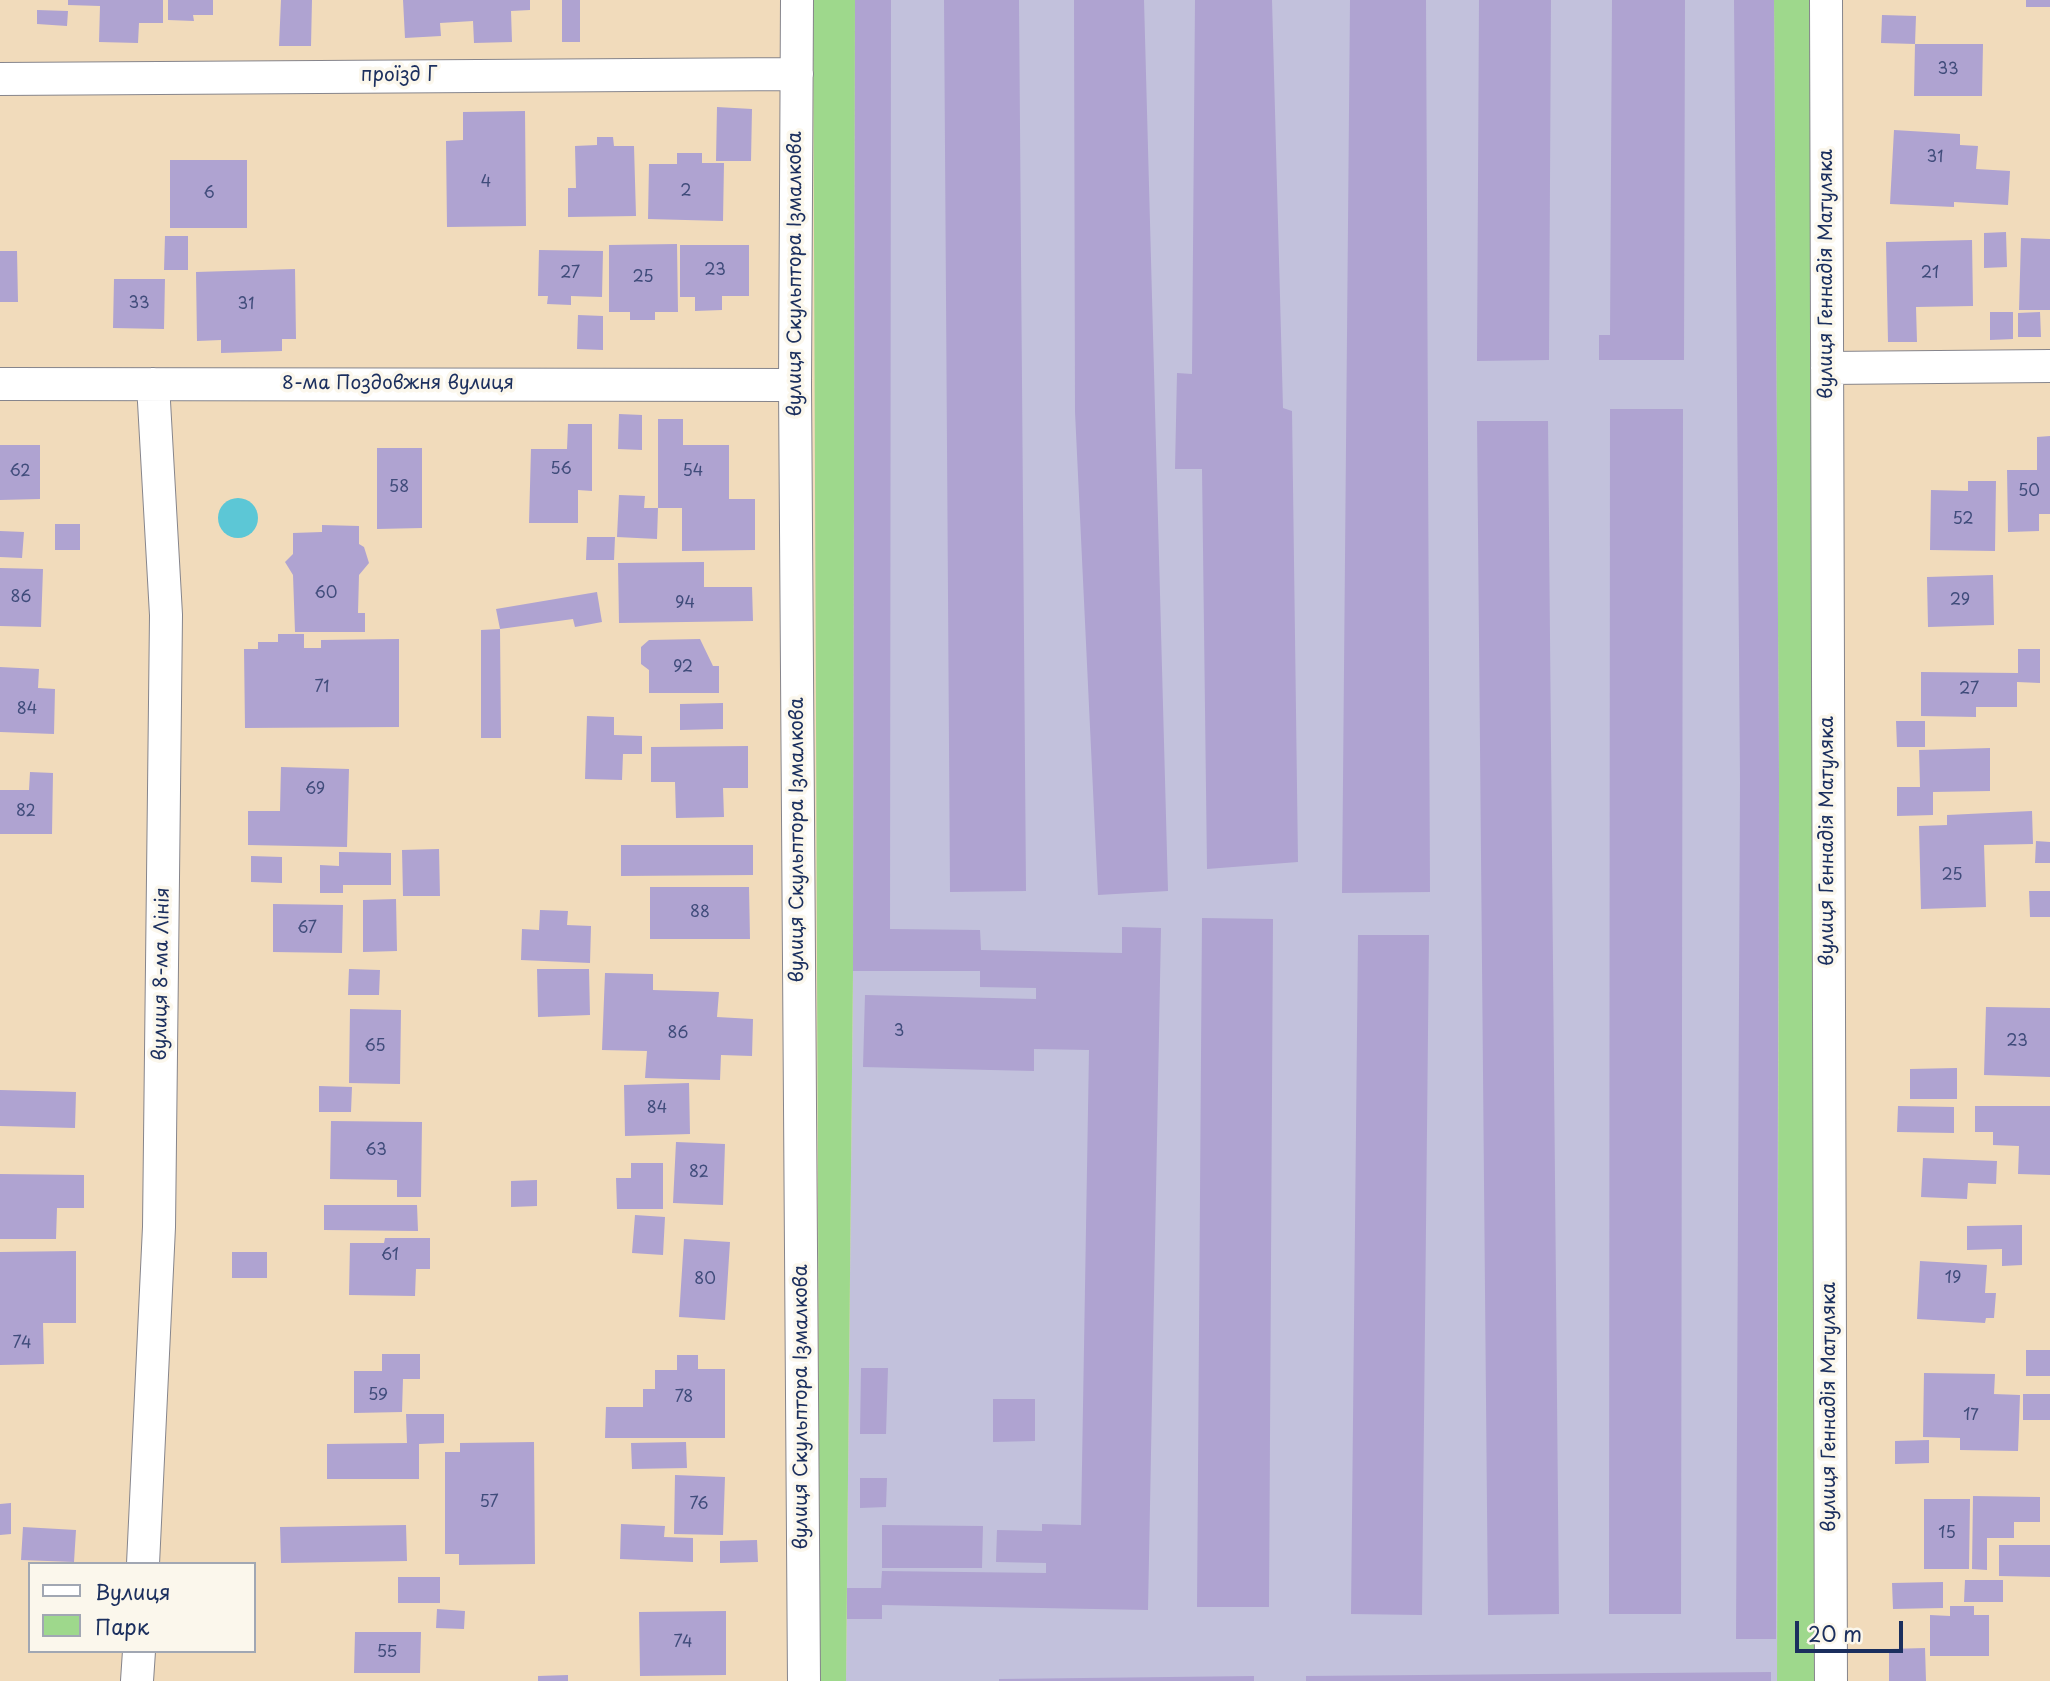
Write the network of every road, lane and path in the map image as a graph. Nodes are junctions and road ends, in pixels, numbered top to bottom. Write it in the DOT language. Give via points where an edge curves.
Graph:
graph roads {
  1 [pos="797,0"];
  2 [pos="1826,0"];
  3 [pos="797,74"];
  4 [pos="0,79"];
  5 [pos="2050,366"];
  6 [pos="1827,368"];
  7 [pos="0,384"];
  8 [pos="153,384"];
  9 [pos="795,385"];
  10 [pos="143,1562"];
  11 [pos="139,1653"];
  12 [pos="137,1681"];
  13 [pos="804,1681"];
  14 [pos="1831,1681"];
  1 -- 3 [label="street, вулиця Скульптора Ізмалкова"];
  2 -- 6 [label="street, вулиця Геннадія Матуляка"];
  3 -- 4 [label="street, проїзд Г"];
  3 -- 9 [label="street, вулиця Скульптора Ізмалкова"];
  5 -- 6 [label="street"];
  6 -- 14 [label="street, вулиця Геннадія Матуляка"];
  7 -- 8 [label="street, 8-ма Поздовжня вулиця"];
  8 -- 9 [label="street, 8-ма Поздовжня вулиця"];
  8 -- 10 [label="street, вулиця 8-ма Лінія" via="166,615 159,1227"];
  9 -- 13 [label="street, вулиця Скульптора Ізмалкова"];
  11 -- 12 [label="street"];
}
